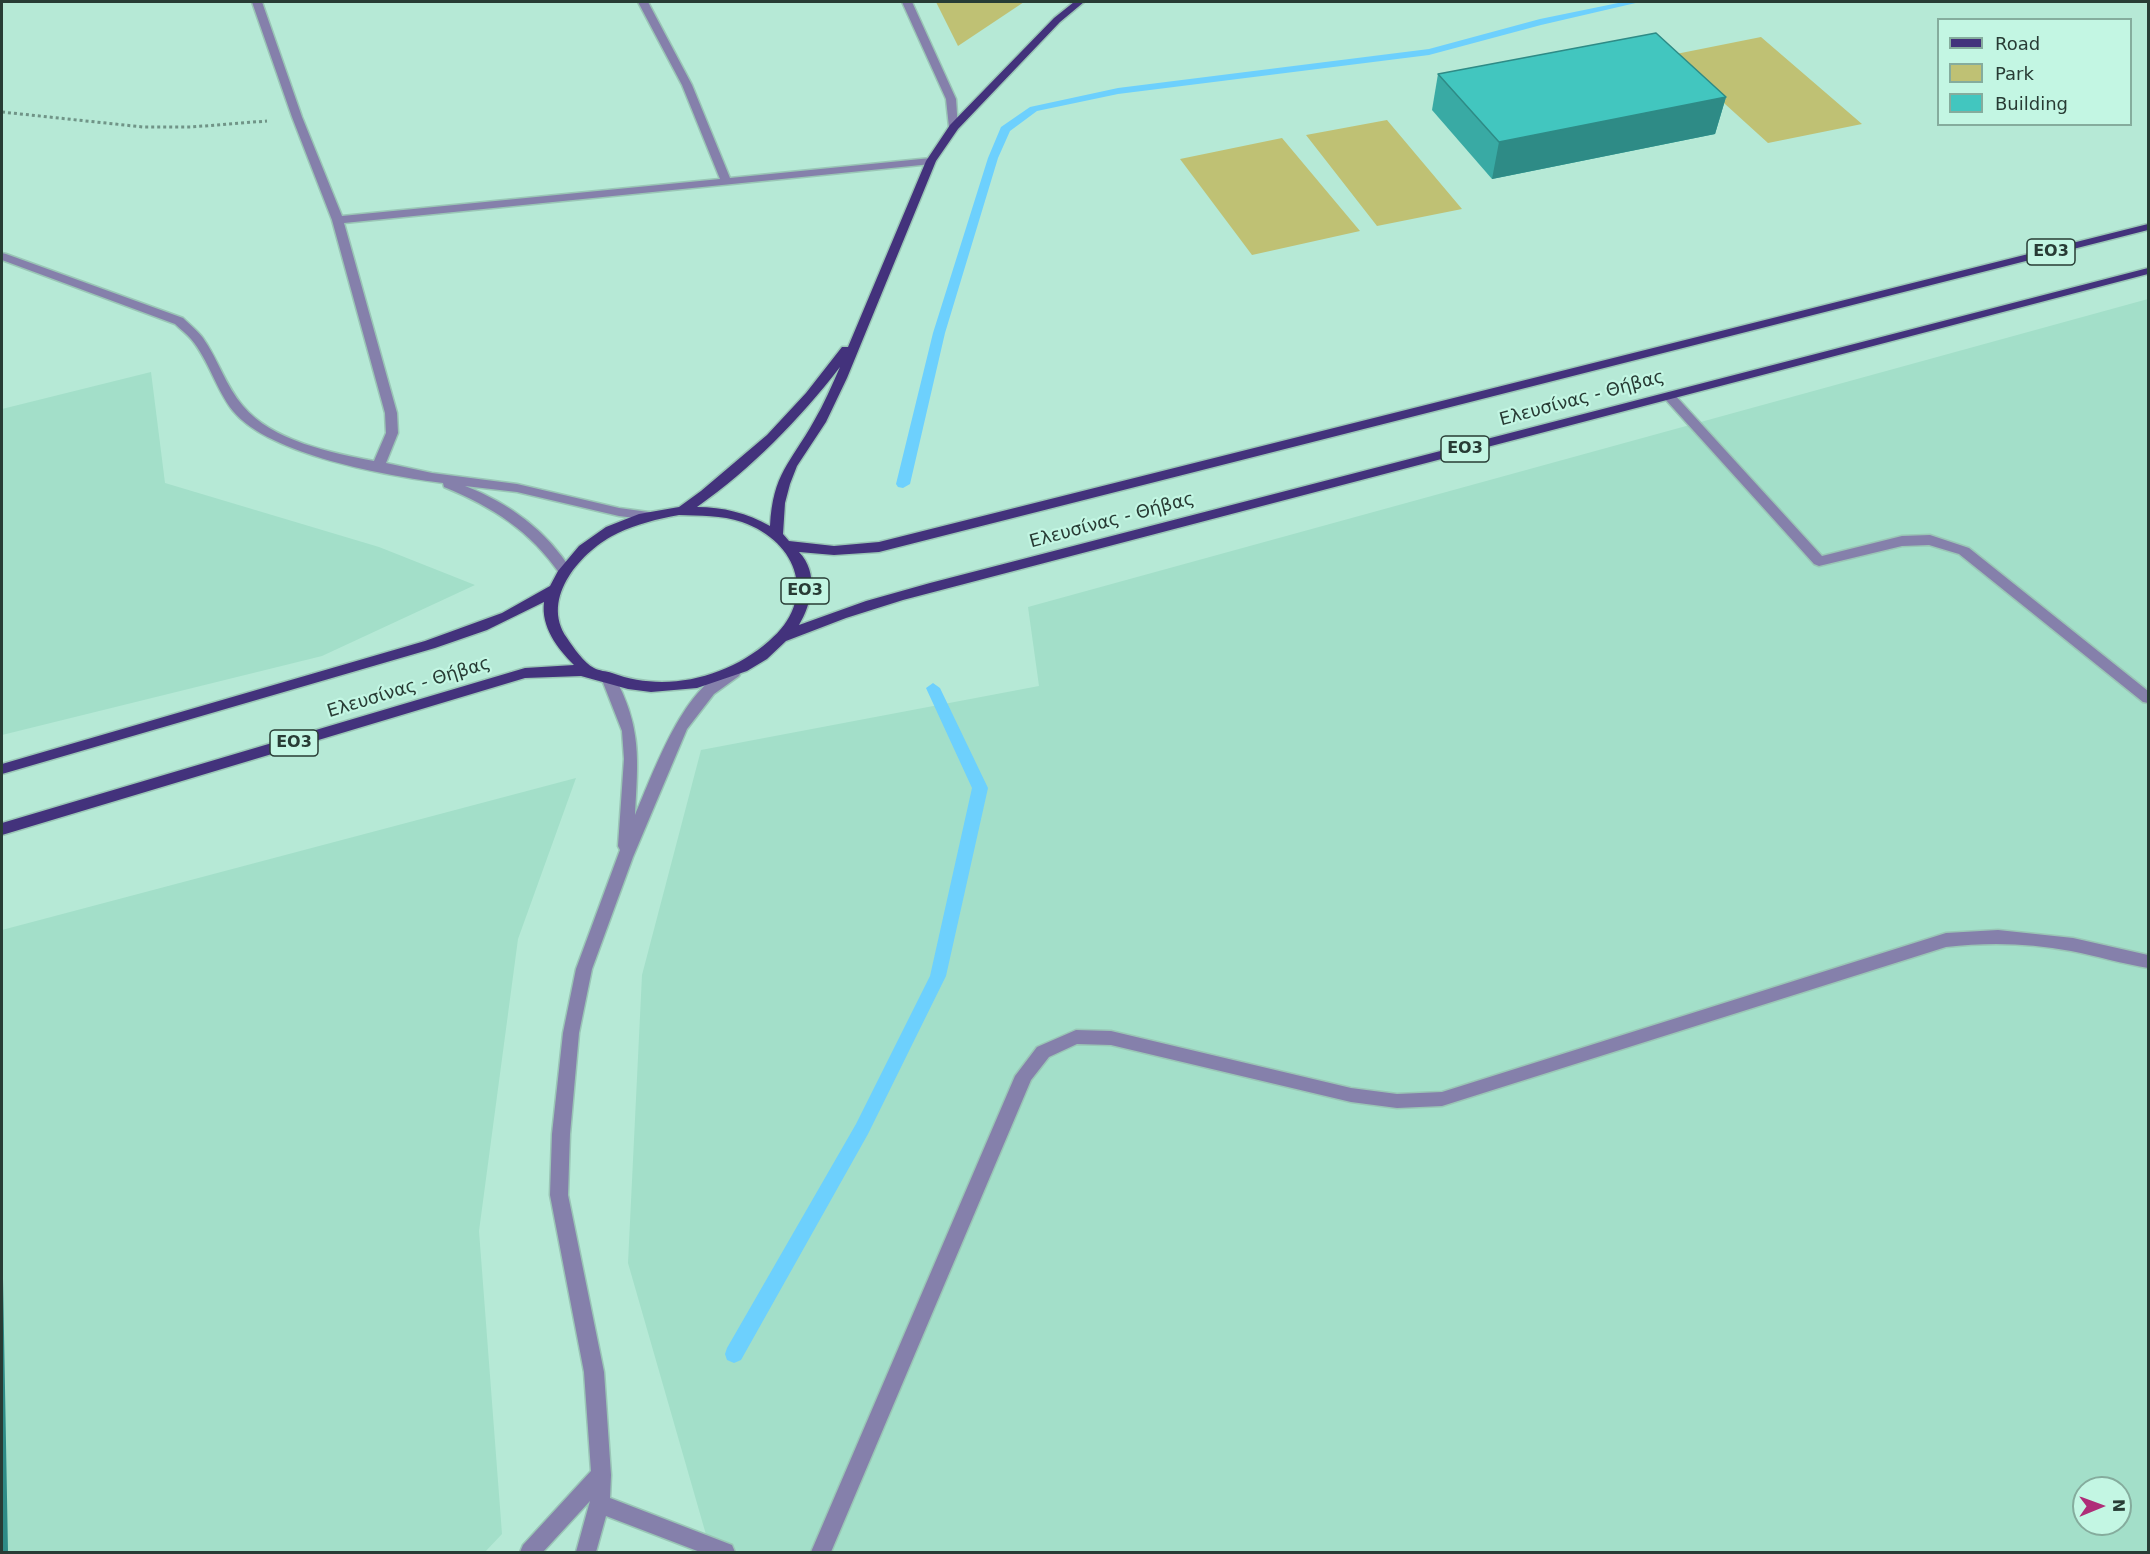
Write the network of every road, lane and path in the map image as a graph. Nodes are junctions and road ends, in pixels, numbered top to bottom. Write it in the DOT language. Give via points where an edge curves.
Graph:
graph roads {
  1 [pos="257,2"];
  2 [pos="643,2"];
  3 [pos="908,2"];
  4 [pos="1078,2"];
  5 [pos="2,112"];
  6 [pos="297,117"];
  7 [pos="954,127"];
  8 [pos="931,161"];
  9 [pos="726,182"];
  10 [pos="338,220"];
  11 [pos="2148,227"];
  12 [pos="2,256"];
  13 [pos="2148,271"];
  14 [pos="856,336"];
  15 [pos="1669,396"];
  16 [pos="378,466"];
  17 [pos="432,477"];
  18 [pos="682,511"];
  19 [pos="651,516"];
  20 [pos="776,534"];
  21 [pos="789,545"];
  22 [pos="564,571"];
  23 [pos="554,589"];
  24 [pos="784,637"];
  25 [pos="589,672"];
  26 [pos="734,672"];
  27 [pos="609,680"];
  28 [pos="2148,698"];
  29 [pos="2,769"];
  30 [pos="2,829"];
  31 [pos="625,857"];
  32 [pos="2148,962"];
  33 [pos="601,1475"];
  34 [pos="600,1504"];
  35 [pos="530,1552"];
  36 [pos="586,1552"];
  37 [pos="725,1552"];
  38 [pos="821,1552"];
  1 -- 6 [label="street"];
  2 -- 9 [label="street" via="687,85"];
  3 -- 7 [label="street" via="951,99"];
  4 -- 7 [label="main road"];
  5 -- 6 [label="path" via="143,127"];
  6 -- 10 [label="street"];
  7 -- 8 [label="main road"];
  8 -- 9 [label="street"];
  8 -- 14 [label="main road"];
  9 -- 10 [label="street"];
  10 -- 16 [label="street" via="391,413 392,434"];
  11 -- 21 [label="main road, Ελευσίνας - Θήβας / ΕΟ3" via="879,547 831,551"];
  12 -- 16 [label="street" via="179,321 197,338 238,408 260,428 323,455"];
  13 -- 15 [label="main road, Ελευσίνας - Θήβας / ΕΟ3"];
  14 -- 18 [label="main road" via="793,415 753,456"];
  14 -- 20 [label="main road" via="820,422 783,484"];
  15 -- 24 [label="main road, Ελευσίνας - Θήβας / ΕΟ3" via="898,595 824,619"];
  15 -- 28 [label="street" via="1819,561 1902,541 1930,540 1964,551"];
  16 -- 17 [label="street"];
  17 -- 19 [label="street" via="517,488"];
  17 -- 22 [label="street" via="476,495 526,524 552,551"];
  18 -- 19 [label="main road, Ελευσίνας - Θήβας / ΕΟ3"];
  18 -- 20 [label="main road, Ελευσίνας - Θήβας / ΕΟ3" via="713,511 743,517"];
  19 -- 22 [label="main road, Ελευσίνας - Θήβας / ΕΟ3" via="596,539"];
  20 -- 21 [label="main road, Ελευσίνας - Θήβας / ΕΟ3"];
  21 -- 24 [label="main road, Ελευσίνας - Θήβας / ΕΟ3" via="801,564 806,588 800,612"];
  22 -- 23 [label="main road, Ελευσίνας - Θήβας / ΕΟ3"];
  23 -- 25 [label="main road, Ελευσίνας - Θήβας / ΕΟ3" via="549,606 553,624 562,644"];
  23 -- 29 [label="main road, Ελευσίνας - Θήβας / ΕΟ3" via="488,626"];
  24 -- 26 [label="main road, Ελευσίνας - Θήβας / ΕΟ3"];
  25 -- 27 [label="main road, Ελευσίνας - Θήβας / ΕΟ3"];
  25 -- 30 [label="main road, Ελευσίνας - Θήβας / ΕΟ3" via="525,674"];
  26 -- 27 [label="main road, Ελευσίνας - Θήβας / ΕΟ3" via="668,686"];
  26 -- 31 [label="street" via="709,690 681,727"];
  27 -- 31 [label="street" via="630,740"];
  31 -- 33 [label="street" via="584,969 571,1032 561,1134 559,1195 594,1372"];
  32 -- 38 [label="street" via="2023,936 1980,934 1946,940 1442,1099 1397,1101 1351,1095 1111,1038 1076,1037 1043,1052 1024,1076"];
  33 -- 34 [label="street"];
  33 -- 35 [label="street"];
  34 -- 36 [label="street"];
  34 -- 37 [label="street"];
}
